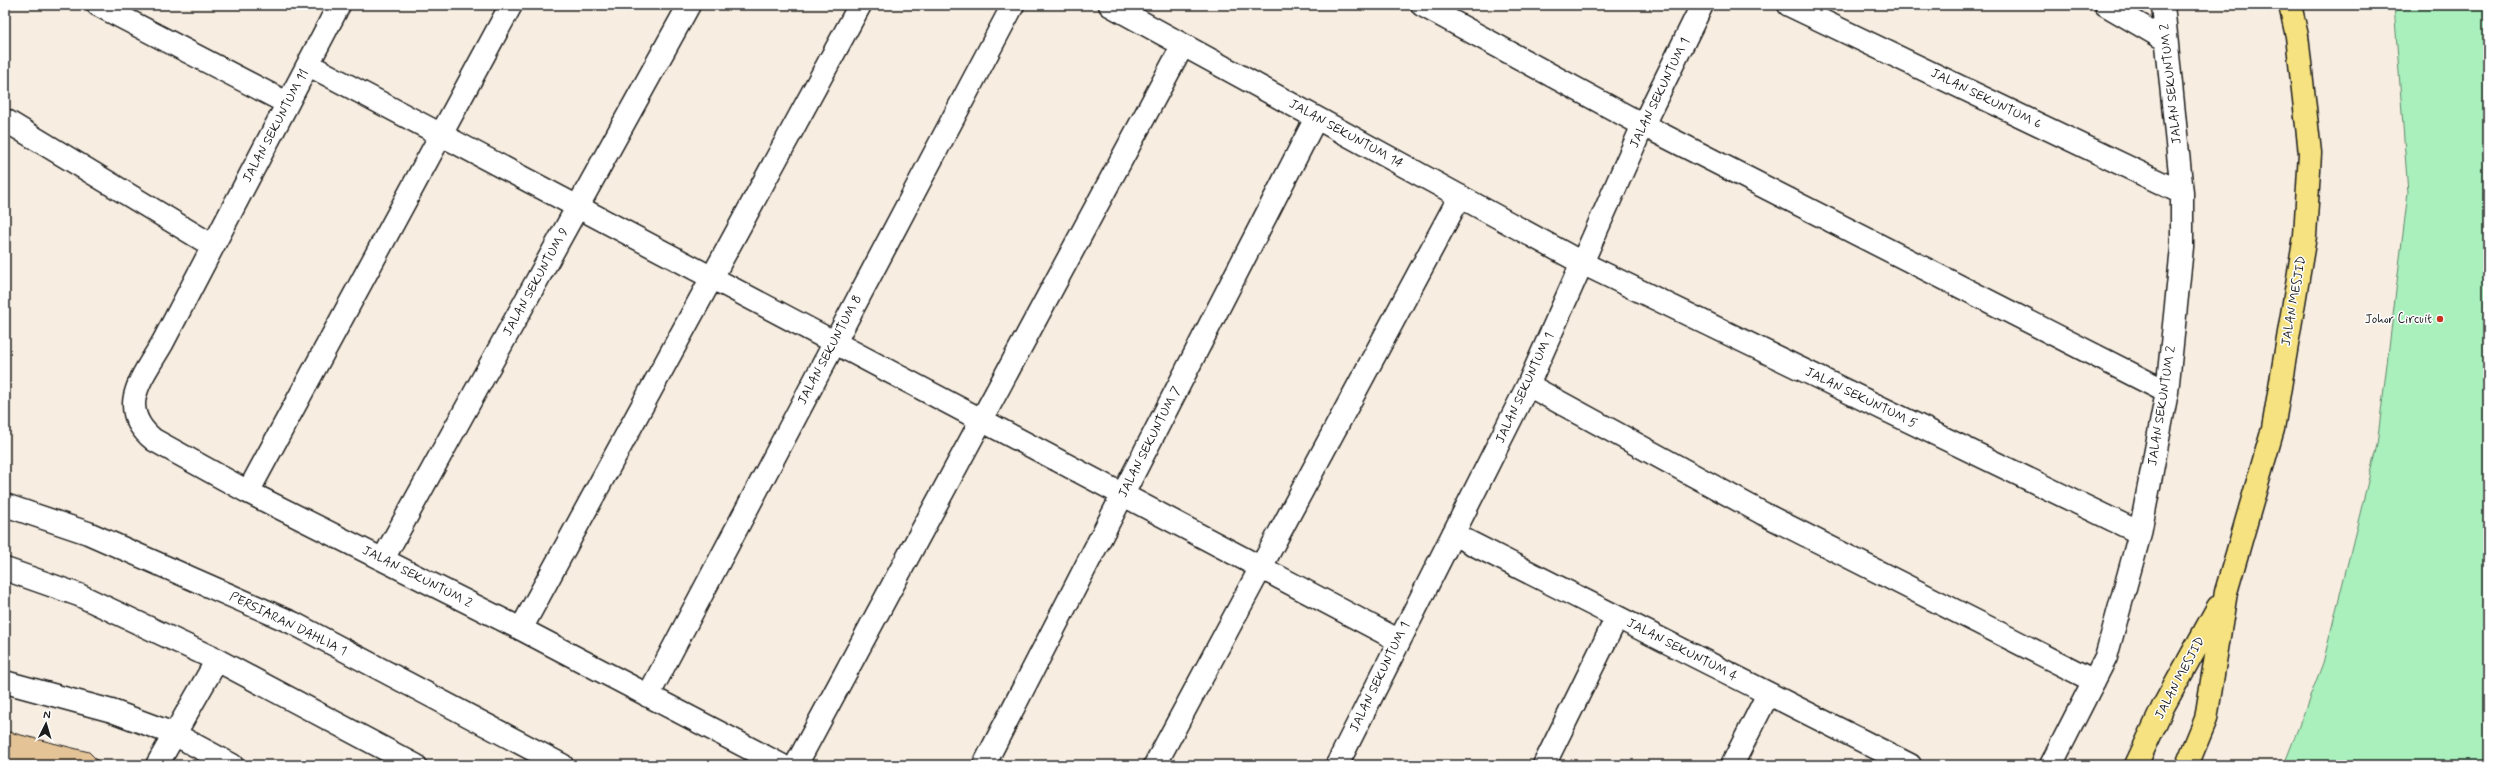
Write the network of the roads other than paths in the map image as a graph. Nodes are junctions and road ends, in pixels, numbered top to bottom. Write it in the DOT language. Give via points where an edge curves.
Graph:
graph roads {
  1 [pos="98,5"];
  2 [pos="339,5"];
  3 [pos="511,5"];
  4 [pos="689,5"];
  5 [pos="860,5"];
  6 [pos="1013,5"];
  7 [pos="1110,5"];
  8 [pos="1422,5"];
  9 [pos="1702,5"];
  10 [pos="1789,5"];
  11 [pos="2106,5"];
  12 [pos="2164,5"];
  13 [pos="2290,5"];
  14 [pos="2166,40"];
  15 [pos="1183,45"];
  16 [pos="309,65"];
  17 [pos="287,103"];
  18 [pos="1316,118"];
  19 [pos="5,120"];
  20 [pos="1643,125"];
  21 [pos="441,135"];
  22 [pos="2182,192"];
  23 [pos="1460,196"];
  24 [pos="578,207"];
  25 [pos="213,246"];
  26 [pos="1582,263"];
  27 [pos="712,278"];
  28 [pos="163,342"];
  29 [pos="834,342"];
  30 [pos="1528,385"];
  31 [pos="2167,392"];
  32 [pos="981,420"];
  33 [pos="248,492"];
  34 [pos="1123,495"];
  35 [pos="5,505"];
  36 [pos="1453,534"];
  37 [pos="2140,534"];
  38 [pos="382,559"];
  39 [pos="1261,568"];
  40 [pos="5,570"];
  41 [pos="2226,592"];
  42 [pos="1617,616"];
  43 [pos="521,630"];
  44 [pos="1398,640"];
  45 [pos="217,660"];
  46 [pos="2094,681"];
  47 [pos="5,682"];
  48 [pos="1768,694"];
  49 [pos="648,696"];
  50 [pos="174,734"];
  51 [pos="1887,760"];
  52 [pos="157,765"];
  53 [pos="232,765"];
  54 [pos="415,765"];
  55 [pos="562,765"];
  56 [pos="781,765"];
  57 [pos="796,765"];
  58 [pos="984,765"];
  59 [pos="1155,765"];
  60 [pos="1337,765"];
  61 [pos="1544,765"];
  62 [pos="1732,765"];
  63 [pos="1910,765"];
  64 [pos="2051,765"];
  65 [pos="2136,765"];
  66 [pos="2187,765"];
  1 -- 17 [label="street"];
  2 -- 16 [label="street, JALAN SEKUNTUM 11"];
  3 -- 21 [label="street"];
  4 -- 24 [label="street, JALAN SEKUNTUM 9"];
  5 -- 27 [label="street"];
  6 -- 29 [label="street, JALAN SEKUNTUM 8"];
  7 -- 15 [label="street, JALAN SEKUNTUM 14"];
  8 -- 20 [label="street"];
  9 -- 20 [label="street, JALAN SEKUNTUM 1"];
  10 -- 22 [label="street, JALAN SEKUNTUM 6"];
  11 -- 14 [label="street"];
  12 -- 14 [label="street, JALAN SEKUNTUM 2"];
  13 -- 41 [label="main road, JALAN MESJID" via="2297,36 2310,153 2305,236 2273,429"];
  14 -- 22 [label="street, JALAN SEKUNTUM 2"];
  15 -- 18 [label="street, JALAN SEKUNTUM 14"];
  15 -- 32 [label="street"];
  16 -- 17 [label="street, JALAN SEKUNTUM 11"];
  16 -- 21 [label="street"];
  17 -- 25 [label="street, JALAN SEKUNTUM 11"];
  18 -- 23 [label="street, JALAN SEKUNTUM 14"];
  18 -- 34 [label="street, JALAN SEKUNTUM 7"];
  19 -- 25 [label="street"];
  20 -- 26 [label="street, JALAN SEKUNTUM 1"];
  20 -- 31 [label="street"];
  21 -- 24 [label="street"];
  21 -- 33 [label="street"];
  22 -- 31 [label="street, JALAN SEKUNTUM 2" via="2182,248"];
  23 -- 26 [label="street, JALAN SEKUNTUM 14"];
  23 -- 39 [label="street"];
  24 -- 27 [label="street"];
  24 -- 38 [label="street, JALAN SEKUNTUM 9"];
  25 -- 28 [label="street, JALAN SEKUNTUM 11"];
  26 -- 30 [label="street, JALAN SEKUNTUM 1"];
  26 -- 37 [label="street, JALAN SEKUNTUM 5"];
  27 -- 29 [label="street"];
  27 -- 43 [label="street"];
  28 -- 33 [label="street, JALAN SEKUNTUM 2" via="138,386 133,402 134,417 142,431 154,440"];
  29 -- 32 [label="street"];
  29 -- 49 [label="street, JALAN SEKUNTUM 8"];
  30 -- 36 [label="street, JALAN SEKUNTUM 1"];
  30 -- 46 [label="street" via="1764,514"];
  31 -- 37 [label="street, JALAN SEKUNTUM 2"];
  32 -- 34 [label="street"];
  32 -- 57 [label="street"];
  33 -- 38 [label="street, JALAN SEKUNTUM 2"];
  34 -- 39 [label="street"];
  34 -- 58 [label="street, JALAN SEKUNTUM 7"];
  35 -- 55 [label="street, PERSIARAN DAHLIA 1" via="88,533 293,623"];
  36 -- 42 [label="street, JALAN SEKUNTUM 4"];
  36 -- 44 [label="street, JALAN SEKUNTUM 1"];
  37 -- 46 [label="street, JALAN SEKUNTUM 2" via="2106,657"];
  38 -- 43 [label="street, JALAN SEKUNTUM 2"];
  39 -- 44 [label="street"];
  39 -- 59 [label="street"];
  40 -- 45 [label="street" via="79,595"];
  41 -- 65 [label="main road, JALAN MESJID" via="2163,707"];
  41 -- 66 [label="main road, JALAN MESJID" via="2206,719"];
  42 -- 48 [label="street, JALAN SEKUNTUM 4"];
  42 -- 61 [label="street"];
  43 -- 49 [label="street, JALAN SEKUNTUM 2"];
  44 -- 60 [label="street, JALAN SEKUNTUM 1"];
  45 -- 50 [label="street"];
  45 -- 54 [label="street"];
  46 -- 64 [label="street, JALAN SEKUNTUM 2"];
  47 -- 50 [label="street" via="112,711"];
  48 -- 51 [label="street, JALAN SEKUNTUM 4"];
  48 -- 62 [label="street"];
  49 -- 56 [label="street, JALAN SEKUNTUM 2"];
  50 -- 52 [label="street"];
  50 -- 53 [label="street"];
  51 -- 63 [label="street, JALAN SEKUNTUM 4"];
}
